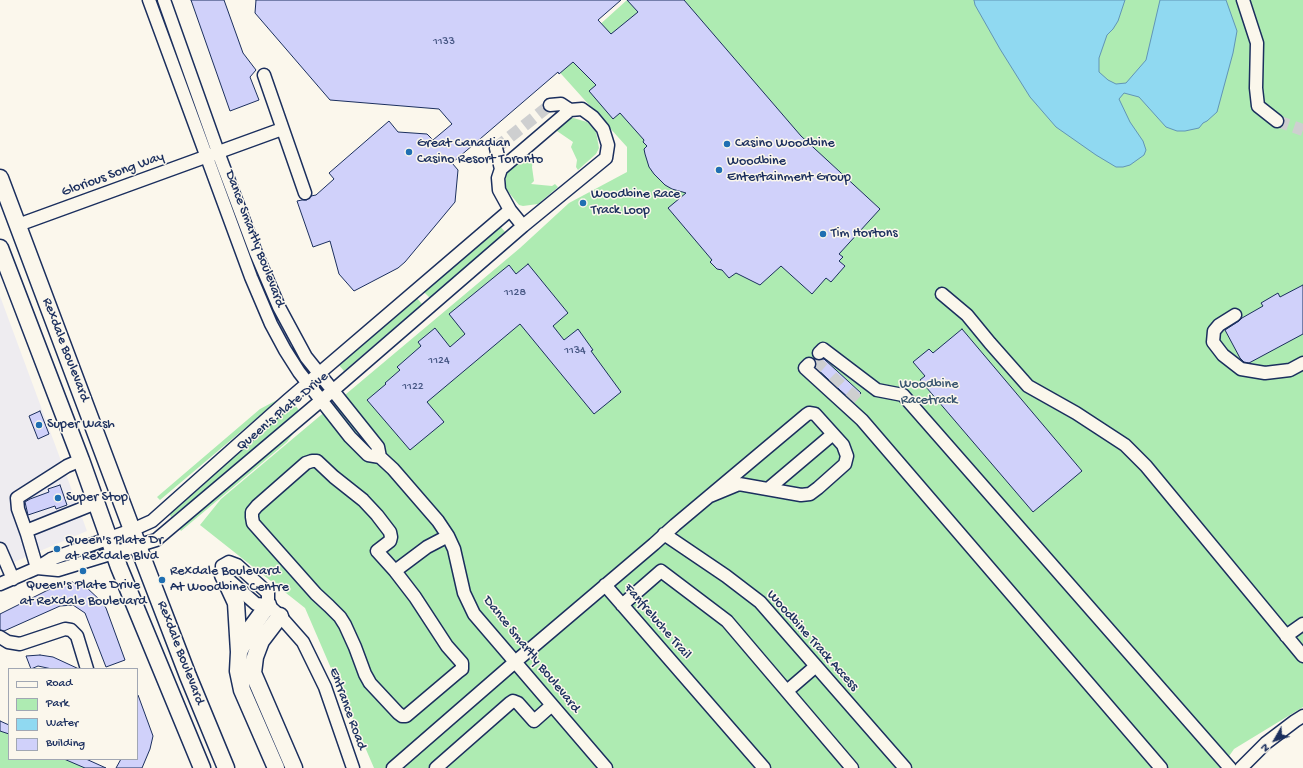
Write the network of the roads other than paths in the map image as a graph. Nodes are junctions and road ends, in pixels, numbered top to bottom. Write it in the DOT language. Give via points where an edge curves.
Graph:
graph roads {
  1 [pos="149,0"];
  2 [pos="164,0"];
  3 [pos="1243,0"];
  4 [pos="264,74"];
  5 [pos="550,105"];
  6 [pos="570,110"];
  7 [pos="1276,120"];
  8 [pos="282,128"];
  9 [pos="496,148"];
  10 [pos="218,152"];
  11 [pos="207,157"];
  12 [pos="501,169"];
  13 [pos="0,178"];
  14 [pos="305,193"];
  15 [pos="510,210"];
  16 [pos="18,225"];
  17 [pos="524,226"];
  18 [pos="0,248"];
  19 [pos="0,268"];
  20 [pos="14,281"];
  21 [pos="942,294"];
  22 [pos="1235,315"];
  23 [pos="1303,363"];
  24 [pos="843,370"];
  25 [pos="319,374"];
  26 [pos="308,384"];
  27 [pos="827,384"];
  28 [pos="333,390"];
  29 [pos="321,400"];
  30 [pos="833,434"];
  31 [pos="380,457"];
  32 [pos="81,460"];
  33 [pos="768,489"];
  34 [pos="710,496"];
  35 [pos="96,503"];
  36 [pos="132,530"];
  37 [pos="26,531"];
  38 [pos="664,534"];
  39 [pos="448,536"];
  40 [pos="112,545"];
  41 [pos="138,545"];
  42 [pos="0,549"];
  43 [pos="37,568"];
  44 [pos="395,571"];
  45 [pos="223,575"];
  46 [pos="13,579"];
  47 [pos="0,584"];
  48 [pos="604,585"];
  49 [pos="268,605"];
  50 [pos="622,605"];
  51 [pos="280,616"];
  52 [pos="1303,624"];
  53 [pos="1286,636"];
  54 [pos="0,637"];
  55 [pos="239,652"];
  56 [pos="1303,656"];
  57 [pos="515,662"];
  58 [pos="816,666"];
  59 [pos="87,668"];
  60 [pos="786,691"];
  61 [pos="552,705"];
  62 [pos="203,712"];
  63 [pos="1303,716"];
  64 [pos="181,719"];
  65 [pos="202,768"];
  66 [pos="226,768"];
  67 [pos="276,768"];
  68 [pos="294,768"];
  69 [pos="353,768"];
  70 [pos="393,768"];
  71 [pos="436,768"];
  72 [pos="606,768"];
  73 [pos="764,768"];
  74 [pos="852,768"];
  75 [pos="905,768"];
  76 [pos="1161,768"];
  77 [pos="1230,768"];
  78 [pos="1241,768"];
  1 -- 11 [label="street, Dance Smartly Boulevard"];
  2 -- 10 [label="street, Dance Smartly Boulevard"];
  3 -- 7 [label="street" via="1257,43 1258,106"];
  4 -- 8 [label="street"];
  5 -- 6 [label="street, Queen's Plate Drive" via="561,104"];
  6 -- 12 [label="street"];
  6 -- 17 [label="street, Queen's Plate Drive" via="582,110 593,117 603,129 608,145 606,158"];
  8 -- 10 [label="street, Glorious Song Way"];
  8 -- 14 [label="street"];
  9 -- 12 [label="street"];
  10 -- 11 [label="street, Glorious Song Way"];
  10 -- 25 [label="street, Dance Smartly Boulevard" via="279,307 306,357"];
  11 -- 16 [label="street, Glorious Song Way"];
  11 -- 26 [label="street, Dance Smartly Boulevard" via="271,324 298,372"];
  12 -- 15 [label="street" via="498,178 499,190"];
  13 -- 16 [label="main road, Rexdale Boulevard"];
  15 -- 17 [label="street"];
  15 -- 25 [label="street, Queen's Plate Drive"];
  16 -- 36 [label="main road, Rexdale Boulevard"];
  17 -- 28 [label="street, Queen's Plate Drive"];
  18 -- 20 [label="main road, Rexdale Boulevard"];
  19 -- 20 [label="street"];
  20 -- 32 [label="main road, Rexdale Boulevard"];
  21 -- 53 [label="street" via="967,315 1028,386 1076,412 1125,445 1146,466"];
  22 -- 23 [label="street" via="1216,328 1213,342 1223,355 1241,369 1266,373 1290,370"];
  24 -- 77 [label="street" via="877,390 903,395"];
  25 -- 26 [label="street, Queen's Plate Drive"];
  25 -- 28 [label="street, Dance Smartly Boulevard"];
  26 -- 29 [label="street, Dance Smartly Boulevard"];
  26 -- 36 [label="street, Queen's Plate Drive" via="152,521"];
  27 -- 76 [label="street" via="862,420"];
  28 -- 29 [label="street, Queen's Plate Drive"];
  28 -- 31 [label="street, Dance Smartly Boulevard" via="378,447"];
  29 -- 31 [label="street, Dance Smartly Boulevard" via="368,455"];
  29 -- 41 [label="street, Queen's Plate Drive" via="156,540"];
  30 -- 33 [label="street"];
  30 -- 33 [label="street" via="843,445 847,456 845,464 818,488 810,494 801,495"];
  30 -- 34 [label="street" via="816,414 809,413"];
  31 -- 39 [label="street, Dance Smartly Boulevard" via="438,521"];
  32 -- 35 [label="main road, Rexdale Boulevard"];
  32 -- 37 [label="street" via="17,498"];
  33 -- 34 [label="street" via="739,484"];
  34 -- 38 [label="street"];
  35 -- 37 [label="street"];
  35 -- 40 [label="main road, Rexdale Boulevard"];
  36 -- 40 [label="street, Queen's Plate Drive"];
  36 -- 41 [label="main road, Rexdale Boulevard"];
  37 -- 43 [label="street"];
  38 -- 48 [label="street"];
  38 -- 58 [label="street, Woodbine Track Access" via="760,602"];
  39 -- 44 [label="street" via="427,547"];
  39 -- 57 [label="street, Dance Smartly Boulevard" via="454,548 464,593 474,614"];
  40 -- 41 [label="street, Queen's Plate Drive"];
  40 -- 43 [label="street, Queen's Plate Drive" via="51,559"];
  40 -- 64 [label="main road, Rexdale Boulevard"];
  41 -- 62 [label="main road, Rexdale Boulevard"];
  42 -- 46 [label="street"];
  43 -- 46 [label="street, Queen's Plate Drive"];
  44 -- 44 [label="street" via="462,666 406,716 398,713 370,684 340,617 257,528 253,523 252,512 306,463 317,461 363,500 390,532 390,540 377,551"];
  45 -- 49 [label="street, Entrance Road" via="256,604"];
  45 -- 49 [label="street, Entrance Road" via="222,566 231,563 237,565 268,593"];
  45 -- 55 [label="main road" via="236,603"];
  46 -- 47 [label="street, Queen's Plate Drive"];
  48 -- 50 [label="street, Fanfreluche Trail"];
  48 -- 57 [label="street, Fanfreluche Trail"];
  49 -- 51 [label="street, Entrance Road"];
  49 -- 55 [label="main road" via="251,628"];
  50 -- 60 [label="street" via="661,571 727,622"];
  50 -- 73 [label="street, Fanfreluche Trail"];
  51 -- 68 [label="main road" via="261,641 253,673"];
  51 -- 69 [label="street, Entrance Road" via="303,642 326,687"];
  52 -- 53 [label="street"];
  53 -- 56 [label="street"];
  54 -- 59 [label="street" via="8,642 20,644 65,629 71,630 77,636"];
  55 -- 67 [label="main road" via="238,671 242,690"];
  57 -- 61 [label="street, Dance Smartly Boulevard"];
  57 -- 70 [label="street, Fanfreluche Trail"];
  58 -- 60 [label="street"];
  58 -- 75 [label="street, Woodbine Track Access"];
  60 -- 74 [label="street"];
  61 -- 71 [label="street" via="534,721 518,702 513,701"];
  61 -- 72 [label="street, Dance Smartly Boulevard"];
  62 -- 64 [label="main road" via="191,713"];
  62 -- 66 [label="main road, Rexdale Boulevard"];
  63 -- 78 [label="street" via="1266,743"];
  64 -- 65 [label="main road, Rexdale Boulevard"];
}
